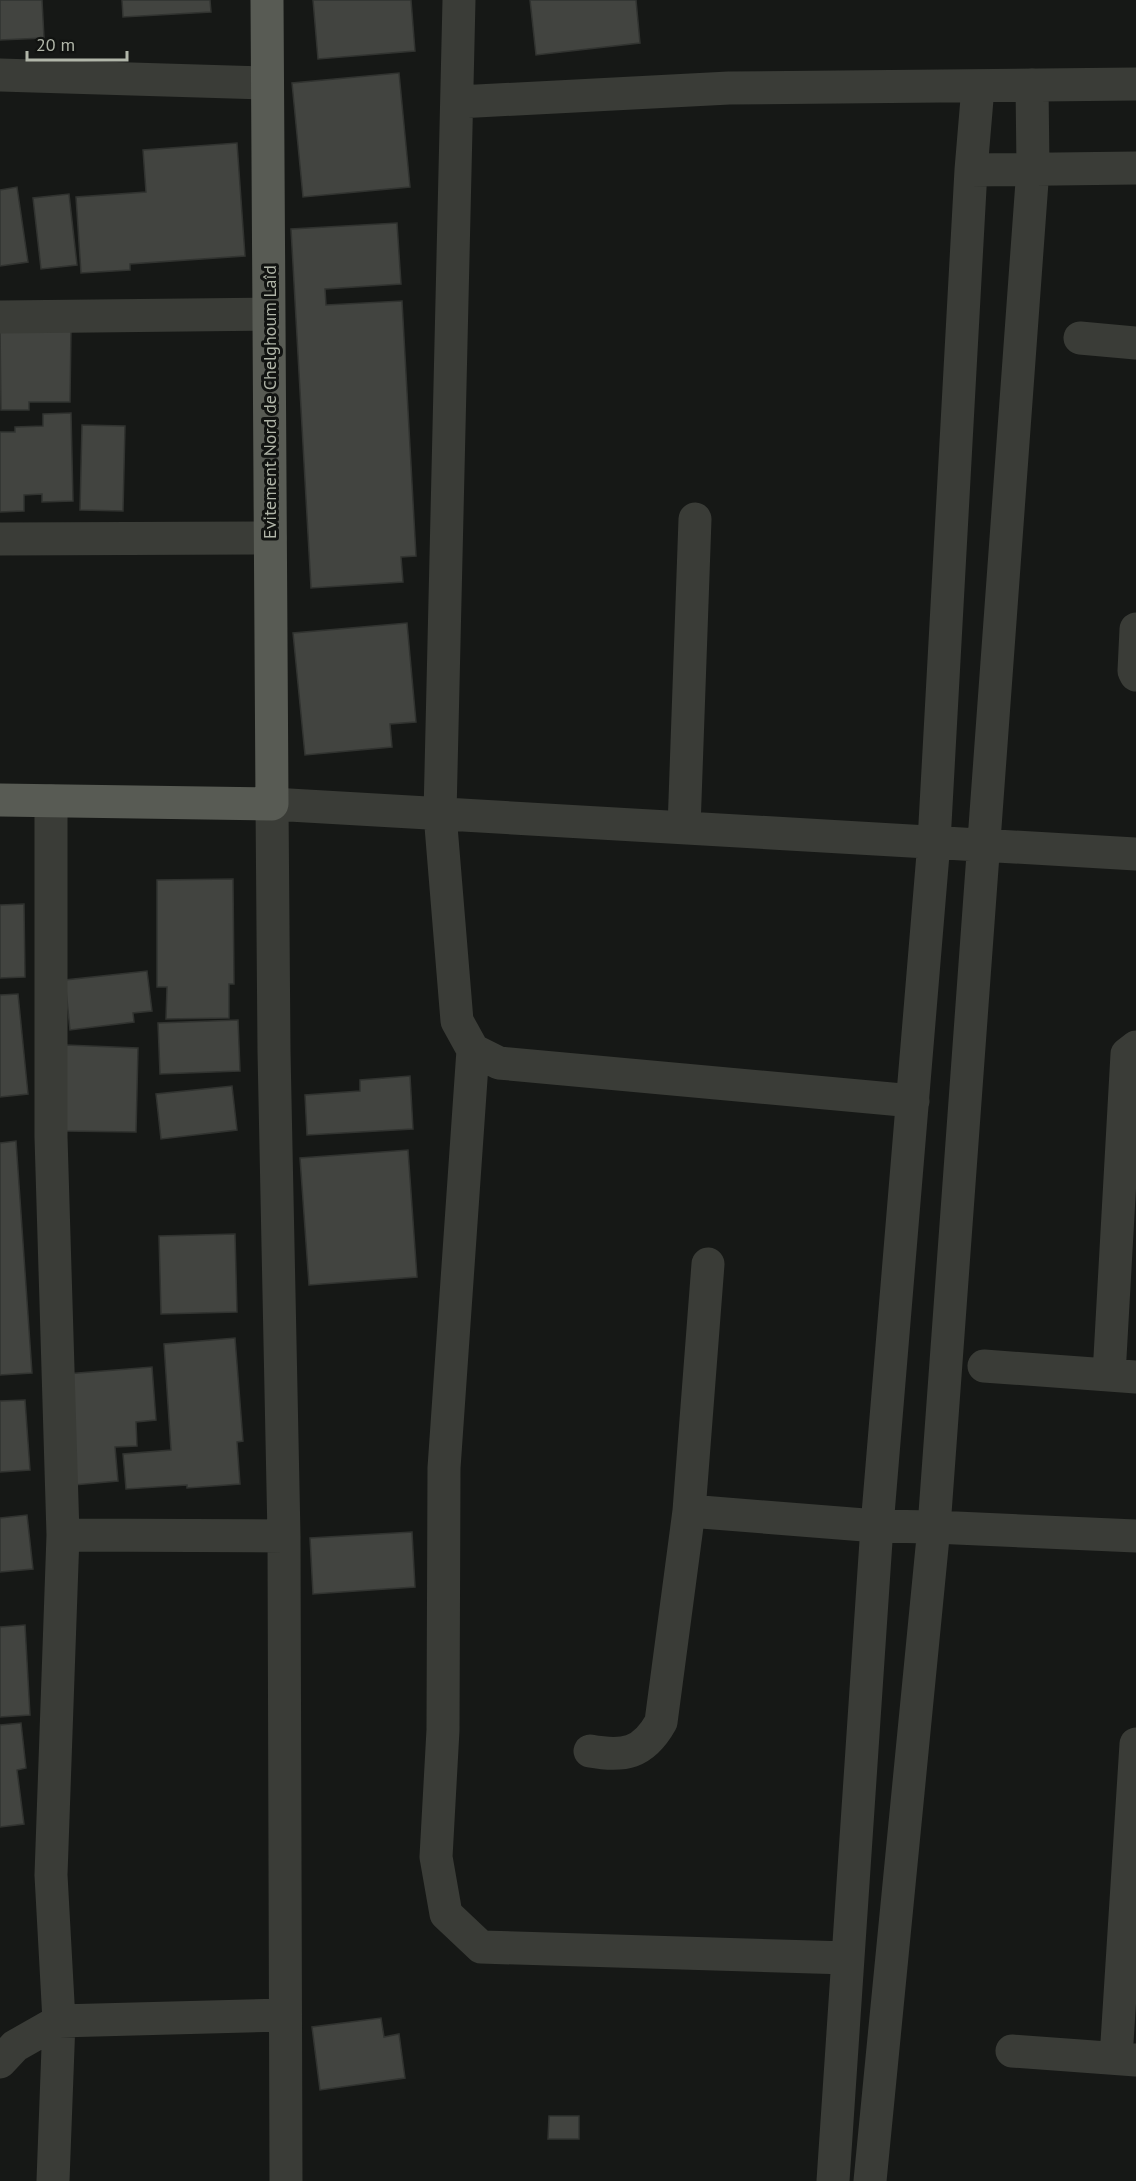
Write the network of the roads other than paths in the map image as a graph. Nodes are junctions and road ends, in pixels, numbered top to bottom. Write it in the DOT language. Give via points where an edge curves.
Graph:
graph roads {
  1 [pos="267,0"];
  2 [pos="459,0"];
  3 [pos="0,75"];
  4 [pos="266,83"];
  5 [pos="1136,84"];
  6 [pos="1032,85"];
  7 [pos="978,87"];
  8 [pos="458,102"];
  9 [pos="1033,168"];
  10 [pos="1136,168"];
  11 [pos="971,170"];
  12 [pos="268,314"];
  13 [pos="0,317"];
  14 [pos="1080,338"];
  15 [pos="1136,343"];
  16 [pos="695,519"];
  17 [pos="270,538"];
  18 [pos="0,540"];
  19 [pos="1136,629"];
  20 [pos="1136,675"];
  21 [pos="0,801"];
  22 [pos="51,801"];
  23 [pos="272,804"];
  24 [pos="440,814"];
  25 [pos="684,828"];
  26 [pos="934,842"];
  27 [pos="985,845"];
  28 [pos="1136,854"];
  29 [pos="1136,1047"];
  30 [pos="473,1050"];
  31 [pos="913,1101"];
  32 [pos="708,1264"];
  33 [pos="984,1366"];
  34 [pos="1123,1376"];
  35 [pos="689,1511"];
  36 [pos="877,1526"];
  37 [pos="934,1527"];
  38 [pos="63,1535"];
  39 [pos="284,1536"];
  40 [pos="1136,1536"];
  41 [pos="1136,1744"];
  42 [pos="590,1751"];
  43 [pos="848,1958"];
  44 [pos="285,2015"];
  45 [pos="59,2020"];
  46 [pos="1012,2051"];
  47 [pos="1126,2059"];
  48 [pos="0,2062"];
  49 [pos="53,2181"];
  50 [pos="286,2181"];
  51 [pos="832,2181"];
  52 [pos="870,2181"];
  1 -- 4 [label="main road, Evitement Nord de Chelghoum Laîd"];
  2 -- 8 [label="street"];
  3 -- 4 [label="street"];
  4 -- 12 [label="main road, Evitement Nord de Chelghoum Laîd"];
  5 -- 6 [label="street"];
  6 -- 7 [label="street"];
  6 -- 9 [label="street"];
  7 -- 8 [label="street" via="729,88"];
  7 -- 11 [label="street"];
  8 -- 24 [label="street"];
  9 -- 10 [label="street"];
  9 -- 11 [label="street"];
  9 -- 27 [label="street"];
  11 -- 26 [label="street"];
  12 -- 13 [label="street"];
  12 -- 17 [label="main road, Evitement Nord de Chelghoum Laîd"];
  14 -- 15 [label="street"];
  16 -- 25 [label="street"];
  17 -- 18 [label="street"];
  17 -- 23 [label="main road, Evitement Nord de Chelghoum Laîd"];
  19 -- 20 [label="street"];
  21 -- 22 [label="main road"];
  22 -- 23 [label="main road"];
  22 -- 38 [label="street" via="51,1137"];
  23 -- 24 [label="street"];
  23 -- 39 [label="street"];
  24 -- 25 [label="street"];
  24 -- 30 [label="street" via="457,1021"];
  25 -- 26 [label="street"];
  26 -- 27 [label="street"];
  26 -- 31 [label="street"];
  27 -- 28 [label="street"];
  27 -- 37 [label="street"];
  29 -- 34 [label="street" via="1127,1054"];
  30 -- 31 [label="street" via="499,1063"];
  30 -- 43 [label="street" via="444,1468 443,1730 436,1857 446,1914 481,1947"];
  31 -- 36 [label="street"];
  32 -- 35 [label="street"];
  33 -- 34 [label="street"];
  35 -- 36 [label="street"];
  35 -- 42 [label="street" via="661,1722 639,1748 624,1754"];
  36 -- 37 [label="street"];
  36 -- 43 [label="street"];
  37 -- 40 [label="street"];
  37 -- 52 [label="street"];
  38 -- 39 [label="street"];
  38 -- 45 [label="street" via="51,1875"];
  39 -- 44 [label="street"];
  41 -- 47 [label="street"];
  43 -- 51 [label="street"];
  44 -- 45 [label="street"];
  44 -- 50 [label="street"];
  45 -- 48 [label="street" via="15,2046"];
  45 -- 49 [label="street"];
  46 -- 47 [label="street"];
}
